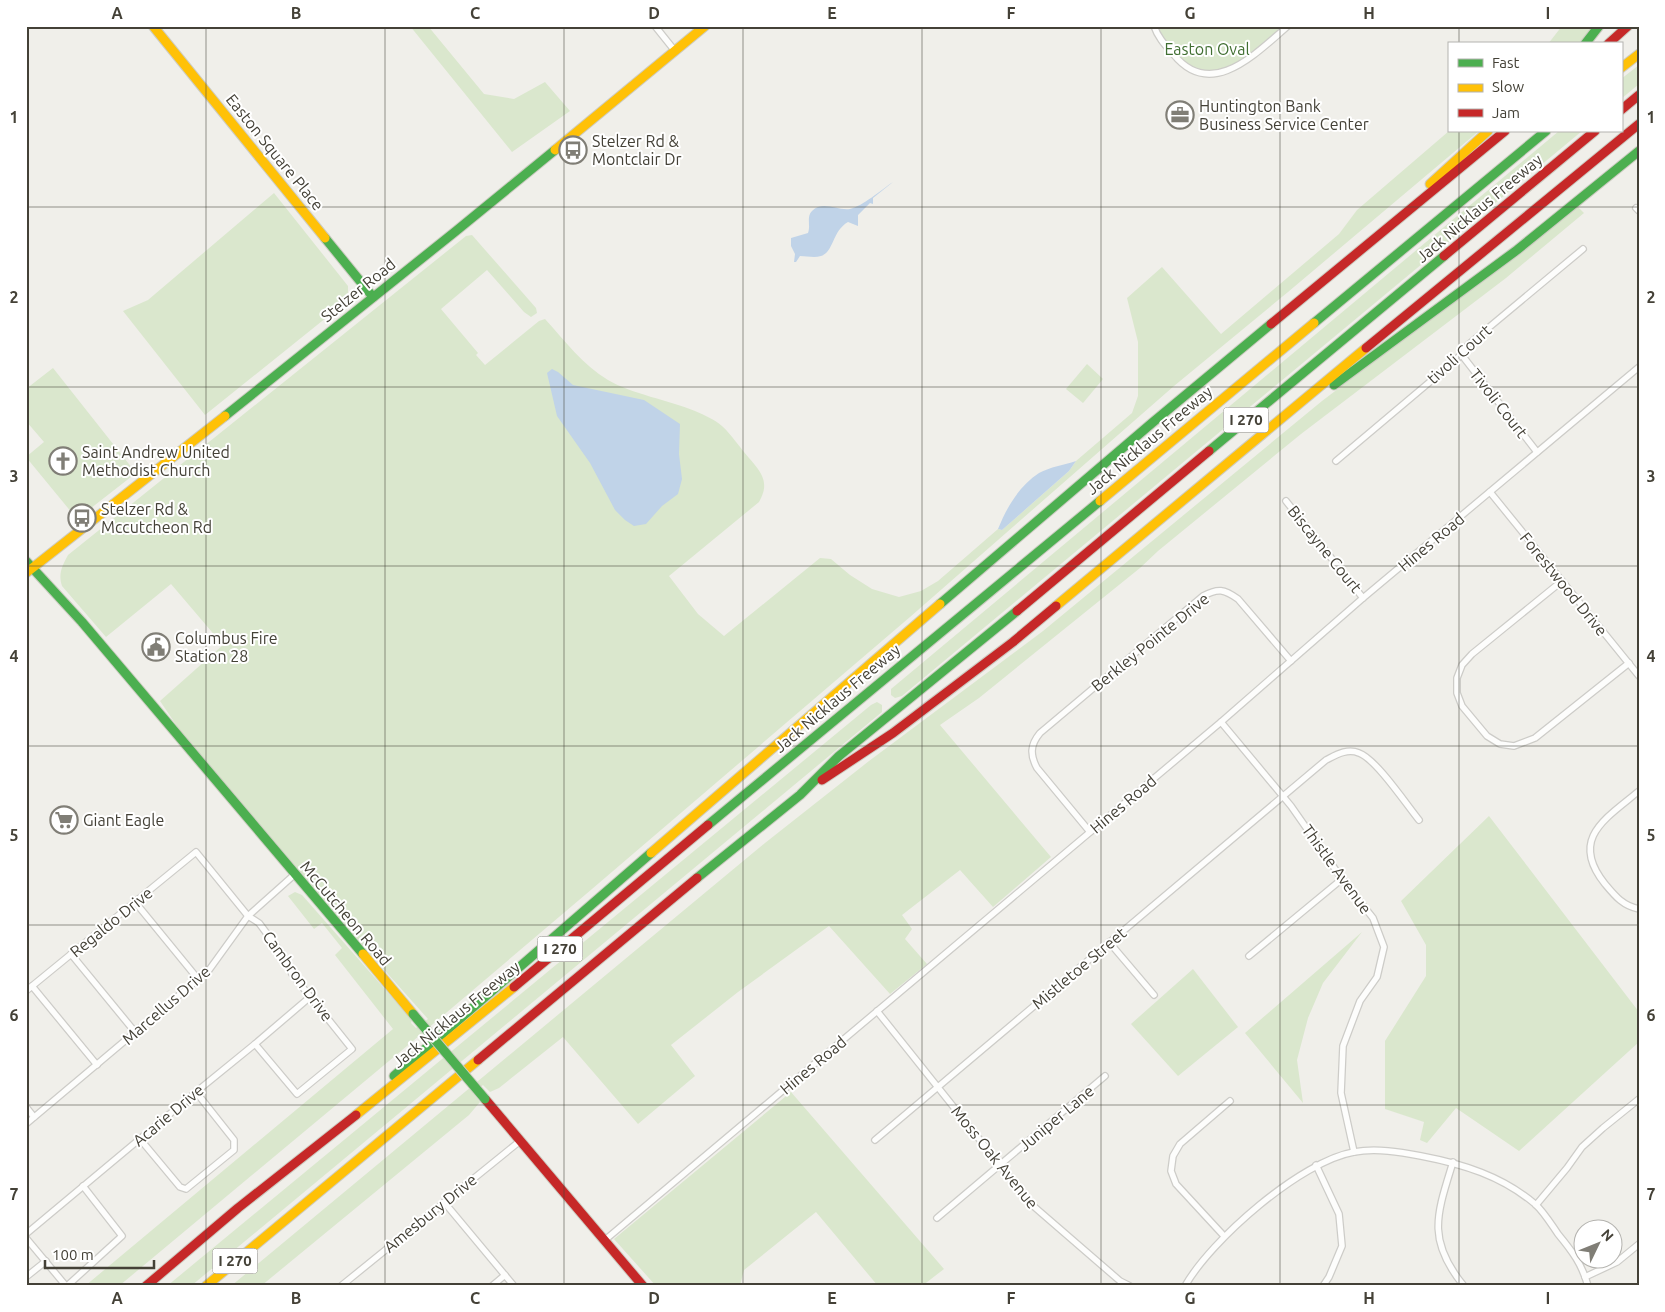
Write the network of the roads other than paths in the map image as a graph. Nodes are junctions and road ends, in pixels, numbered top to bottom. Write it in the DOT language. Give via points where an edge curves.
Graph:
graph roads {
  1 [pos="154,26"];
  2 [pos="655,26"];
  3 [pos="705,26"];
  4 [pos="1154,26"];
  5 [pos="1288,26"];
  6 [pos="1599,26"];
  7 [pos="1628,26"];
  8 [pos="1587,42"];
  9 [pos="1610,42"];
  10 [pos="675,51"];
  11 [pos="1639,54"];
  12 [pos="1622,67"];
  13 [pos="1639,95"];
  14 [pos="1622,109"];
  15 [pos="1639,124"];
  16 [pos="1487,132"];
  17 [pos="1504,132"];
  18 [pos="1545,132"];
  19 [pos="1594,132"];
  20 [pos="1639,151"];
  21 [pos="1583,249"];
  22 [pos="374,297"];
  23 [pos="1461,354"];
  24 [pos="1639,367"];
  25 [pos="1152,423"];
  26 [pos="1266,432"];
  27 [pos="1537,452"];
  28 [pos="1336,461"];
  29 [pos="1490,492"];
  30 [pos="1286,501"];
  31 [pos="28,567"];
  32 [pos="1562,581"];
  33 [pos="1363,598"];
  34 [pos="1291,661"];
  35 [pos="1629,663"];
  36 [pos="1639,676"];
  37 [pos="1220,722"];
  38 [pos="1639,792"];
  39 [pos="800,795"];
  40 [pos="1283,796"];
  41 [pos="1419,820"];
  42 [pos="1090,832"];
  43 [pos="196,852"];
  44 [pos="294,875"];
  45 [pos="1342,879"];
  46 [pos="135,902"];
  47 [pos="1639,909"];
  48 [pos="248,916"];
  49 [pos="1109,942"];
  50 [pos="72,954"];
  51 [pos="1249,956"];
  52 [pos="198,979"];
  53 [pos="32,986"];
  54 [pos="26,991"];
  55 [pos="1154,995"];
  56 [pos="310,996"];
  57 [pos="877,1011"];
  58 [pos="135,1032"];
  59 [pos="255,1044"];
  60 [pos="97,1065"];
  61 [pos="1105,1076"];
  62 [pos="937,1087"];
  63 [pos="196,1092"];
  64 [pos="1639,1099"];
  65 [pos="1230,1101"];
  66 [pos="26,1107"];
  67 [pos="34,1117"];
  68 [pos="26,1124"];
  69 [pos="140,1138"];
  70 [pos="875,1140"];
  71 [pos="520,1141"];
  72 [pos="1354,1152"];
  73 [pos="1453,1162"];
  74 [pos="1000,1165"];
  75 [pos="1316,1165"];
  76 [pos="83,1186"];
  77 [pos="444,1202"];
  78 [pos="1536,1205"];
  79 [pos="238,1208"];
  80 [pos="937,1218"];
  81 [pos="26,1234"];
  82 [pos="1224,1236"];
  83 [pos="26,1238"];
  84 [pos="605,1240"];
  85 [pos="1639,1244"];
  86 [pos="46,1261"];
  87 [pos="505,1275"];
  88 [pos="26,1277"];
  89 [pos="1585,1277"];
  90 [pos="67,1286"];
  91 [pos="146,1286"];
  92 [pos="206,1286"];
  93 [pos="341,1286"];
  94 [pos="492,1286"];
  95 [pos="514,1286"];
  96 [pos="643,1286"];
  97 [pos="1130,1286"];
  98 [pos="1185,1286"];
  99 [pos="1323,1286"];
  100 [pos="1464,1286"];
  101 [pos="1588,1286"];
  1 -- 22 [label="main road, Easton Square Place"];
  2 -- 10 [label="street"];
  3 -- 10 [label="main road, Stelzer Road"];
  4 -- 5 [label="street" via="1177,59 1208,74 1231,70"];
  6 -- 8 [label="main road"];
  7 -- 9 [label="main road"];
  10 -- 22 [label="main road, Stelzer Road"];
  11 -- 12 [label="main road"];
  13 -- 14 [label="main road"];
  15 -- 26 [label="main road"];
  16 -- 25 [label="main road" via="1392,218"];
  17 -- 25 [label="main road"];
  18 -- 79 [label="main road, Jack Nicklaus Freeway / I 270" via="455,1036"];
  19 -- 39 [label="main road, Jack Nicklaus Freeway / I 270" via="846,750"];
  20 -- 26 [label="main road" via="1517,250"];
  21 -- 23 [label="street, tivoli Court" via="1468,344"];
  22 -- 31 [label="main road, Stelzer Road" via="170,460"];
  23 -- 27 [label="street, Tivoli Court"];
  23 -- 28 [label="street, tivoli Court"];
  24 -- 27 [label="street, Hines Road"];
  25 -- 79 [label="main road"];
  26 -- 39 [label="main road" via="1013,642 893,733"];
  27 -- 29 [label="street, Hines Road"];
  29 -- 32 [label="street, Forestwood Drive"];
  29 -- 33 [label="street, Hines Road"];
  30 -- 33 [label="street, Biscayne Court"];
  31 -- 44 [label="main road, McCutcheon Road" via="82,622"];
  32 -- 35 [label="street, Forestwood Drive"];
  32 -- 35 [label="street" via="1462,665 1457,678 1457,693 1474,722 1500,744 1514,746 1535,738"];
  33 -- 34 [label="street, Hines Road"];
  34 -- 37 [label="street, Hines Road"];
  34 -- 42 [label="street, Berkley Pointe Drive" via="1238,598 1227,591 1214,590 1040,733 1032,747 1032,758 1037,768"];
  35 -- 36 [label="street, Forestwood Drive"];
  37 -- 40 [label="street, Thistle Avenue"];
  37 -- 42 [label="street, Hines Road"];
  38 -- 47 [label="street" via="1603,820 1590,845 1590,861 1607,887 1619,901"];
  39 -- 92 [label="main road, Jack Nicklaus Freeway / I 270" via="639,924"];
  40 -- 41 [label="street, Mistletoe Street" via="1326,760 1341,752 1359,753 1373,763"];
  40 -- 45 [label="street, Thistle Avenue"];
  40 -- 49 [label="street, Mistletoe Street"];
  42 -- 57 [label="street, Hines Road"];
  43 -- 46 [label="street, Regaldo Drive"];
  43 -- 48 [label="street, Cambron Drive"];
  44 -- 48 [label="street, Marcellus Drive"];
  44 -- 71 [label="main road, McCutcheon Road, bridge"];
  45 -- 51 [label="street"];
  45 -- 72 [label="street, Thistle Avenue" via="1373,918 1384,947 1377,978 1360,1001 1343,1046 1341,1093"];
  46 -- 50 [label="street, Regaldo Drive"];
  46 -- 52 [label="street"];
  48 -- 52 [label="street, Marcellus Drive" via="209,970"];
  48 -- 56 [label="street, Cambron Drive" via="259,923"];
  49 -- 55 [label="street"];
  49 -- 62 [label="street, Mistletoe Street"];
  50 -- 53 [label="street, Regaldo Drive"];
  50 -- 58 [label="street"];
  52 -- 58 [label="street, Marcellus Drive"];
  53 -- 54 [label="street, Regaldo Drive"];
  53 -- 60 [label="street"];
  56 -- 59 [label="street, Acarie Drive"];
  56 -- 59 [label="street, Cambron Drive" via="352,1049 297,1094"];
  57 -- 62 [label="street, Moss Oak Avenue"];
  57 -- 84 [label="street, Hines Road"];
  58 -- 60 [label="street, Marcellus Drive"];
  59 -- 63 [label="street, Acarie Drive"];
  60 -- 67 [label="street, Marcellus Drive"];
  61 -- 74 [label="street, Juniper Lane"];
  62 -- 70 [label="street, Mistletoe Street"];
  62 -- 74 [label="street, Moss Oak Avenue"];
  63 -- 69 [label="street, Acarie Drive"];
  63 -- 69 [label="street" via="234,1140 234,1150 186,1189 180,1187"];
  64 -- 78 [label="street" via="1582,1147"];
  65 -- 82 [label="street" via="1180,1144 1173,1156 1171,1171 1176,1184"];
  66 -- 67 [label="street"];
  67 -- 68 [label="street, Marcellus Drive"];
  69 -- 76 [label="street, Acarie Drive"];
  71 -- 77 [label="street, Amesbury Drive"];
  71 -- 84 [label="main road, McCutcheon Road"];
  72 -- 73 [label="street" via="1394,1151"];
  72 -- 75 [label="street"];
  73 -- 78 [label="street" via="1501,1180"];
  73 -- 100 [label="street" via="1439,1206 1437,1228 1441,1249"];
  74 -- 80 [label="street, Juniper Lane"];
  74 -- 97 [label="street, Moss Oak Avenue" via="1030,1204"];
  75 -- 82 [label="street" via="1286,1184"];
  75 -- 99 [label="street" via="1339,1214 1342,1246"];
  76 -- 81 [label="street, Acarie Drive"];
  76 -- 90 [label="street" via="122,1236"];
  77 -- 87 [label="street"];
  77 -- 93 [label="street, Amesbury Drive"];
  78 -- 89 [label="street" via="1577,1258"];
  79 -- 91 [label="main road, Jack Nicklaus Freeway / I 270"];
  82 -- 98 [label="street"];
  83 -- 86 [label="street"];
  84 -- 96 [label="main road, McCutcheon Road"];
  85 -- 89 [label="street" via="1617,1262"];
  86 -- 88 [label="street"];
  86 -- 90 [label="street"];
  87 -- 94 [label="street"];
  87 -- 95 [label="street"];
  89 -- 101 [label="street"];
}
